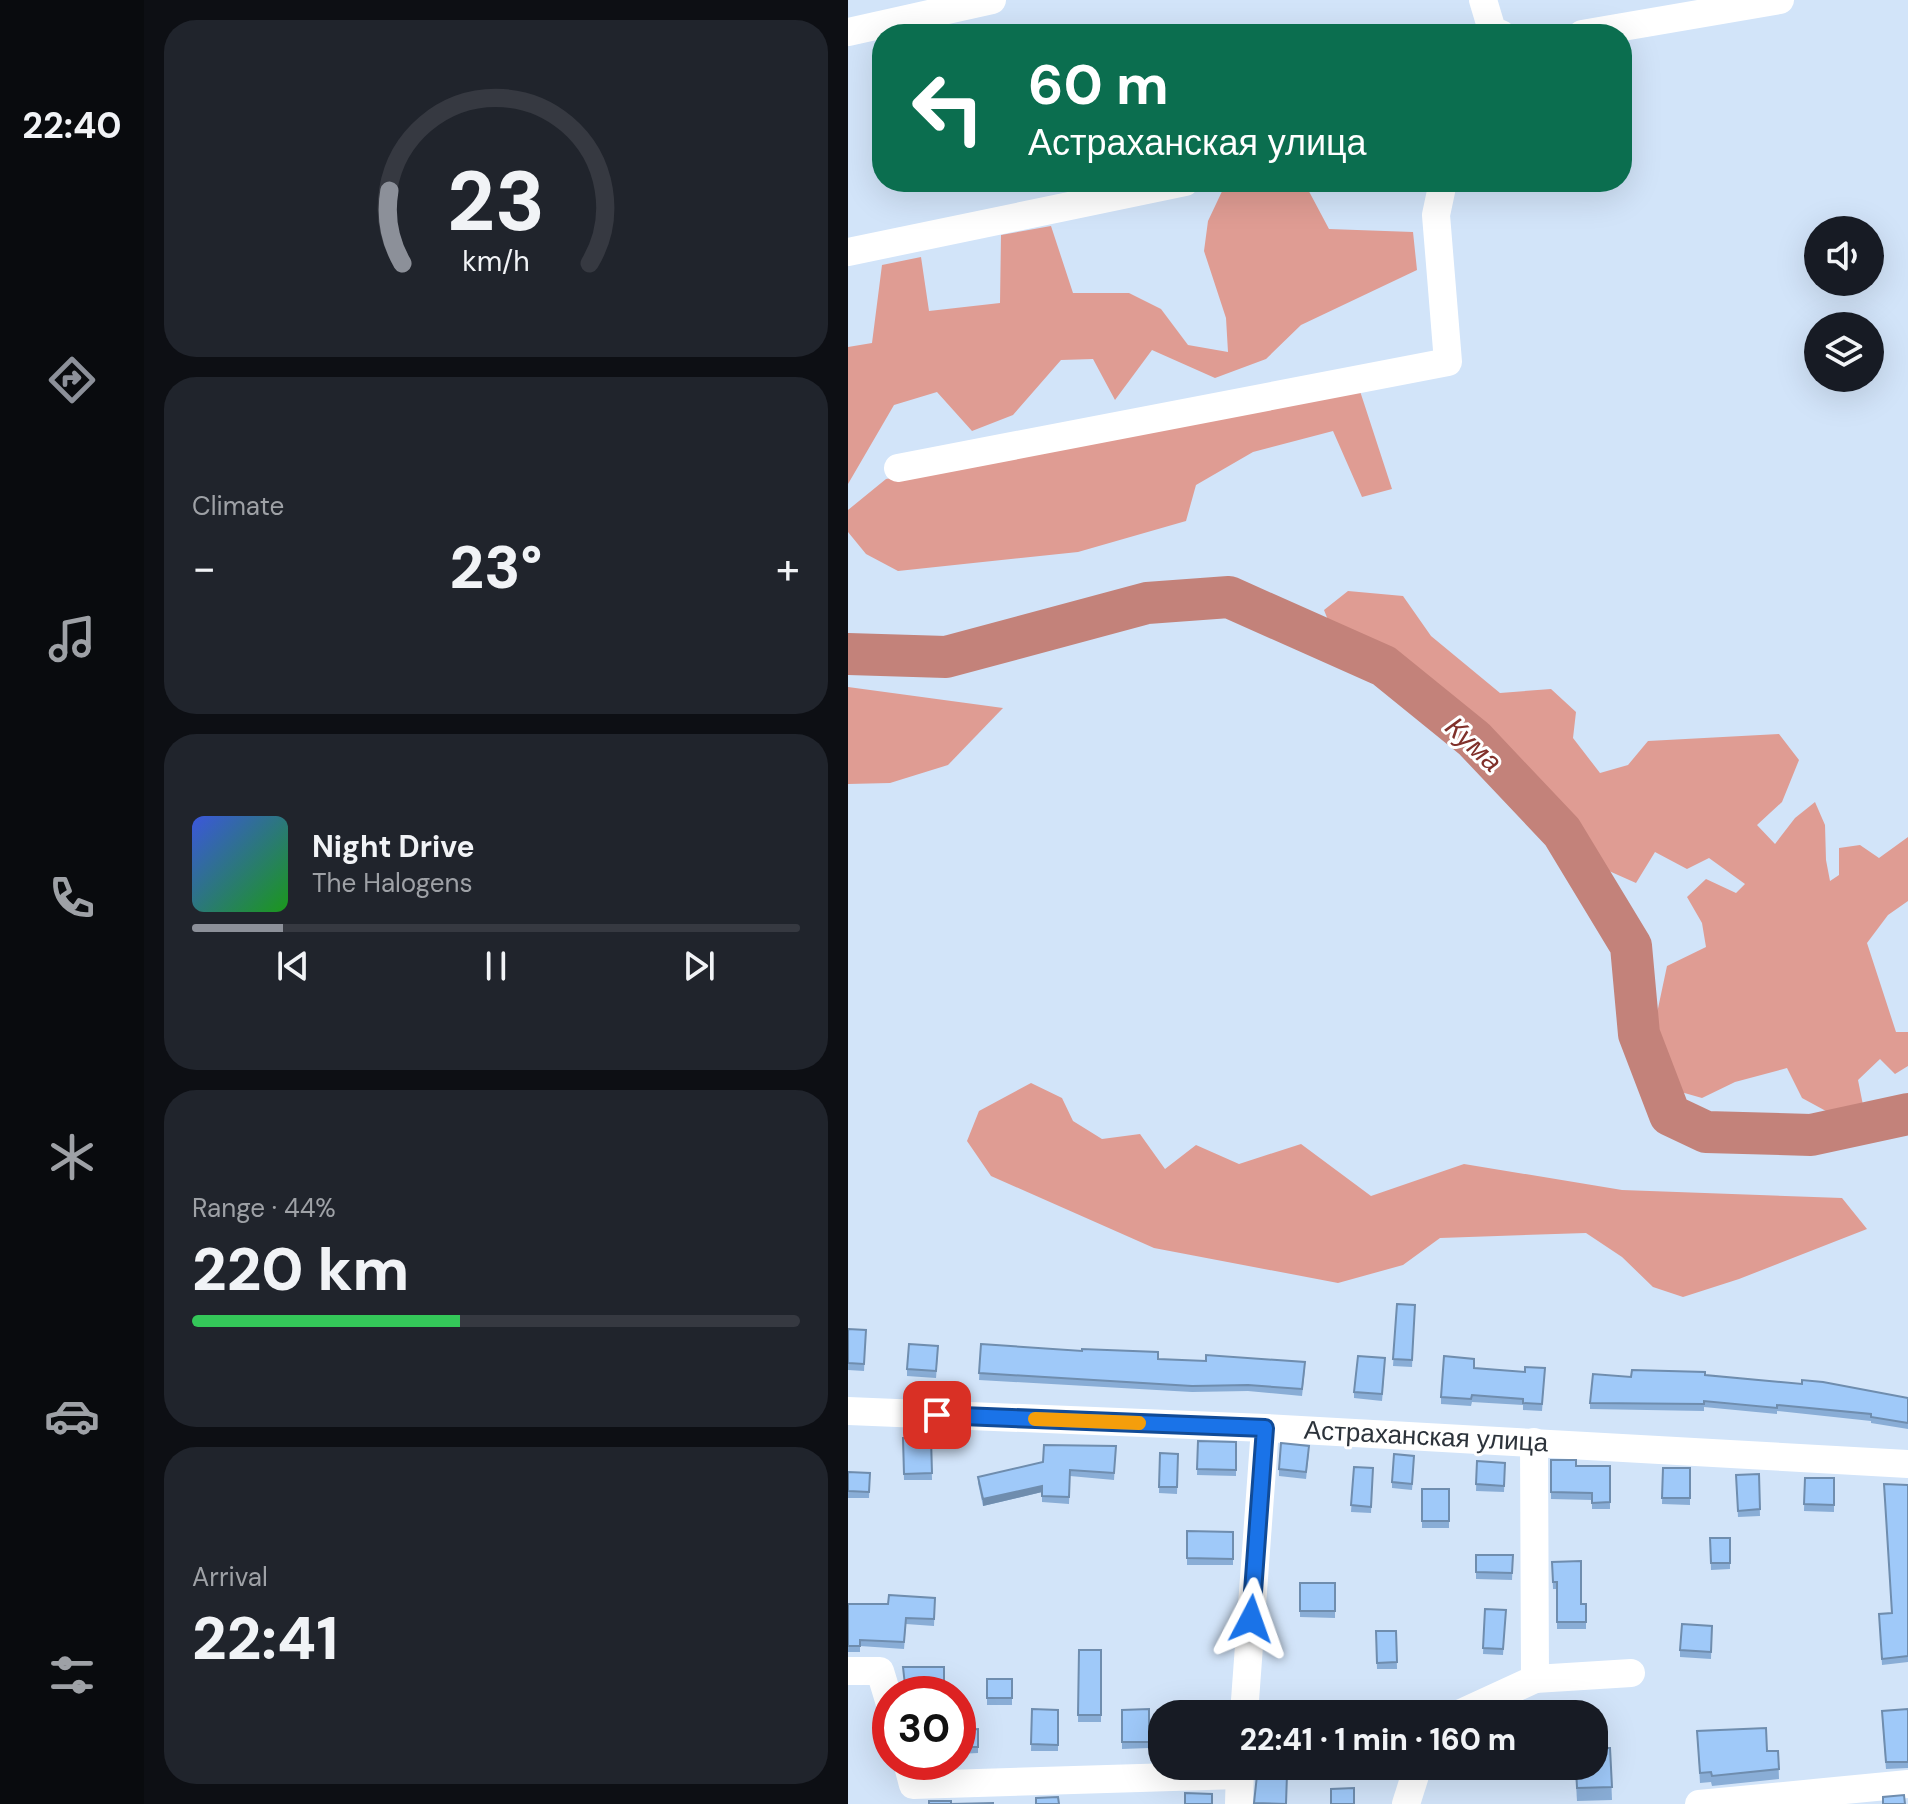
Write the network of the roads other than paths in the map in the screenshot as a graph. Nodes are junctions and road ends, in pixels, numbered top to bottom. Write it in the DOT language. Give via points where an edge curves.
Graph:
graph roads {
  1 [pos="992,0"];
  2 [pos="1483,0"];
  3 [pos="1780,0"];
  4 [pos="884,24"];
  5 [pos="1491,24"];
  6 [pos="1632,25"];
  7 [pos="872,27"];
  8 [pos="848,32"];
  9 [pos="1137,192"];
  10 [pos="1441,192"];
  11 [pos="848,252"];
  12 [pos="898,468"];
  13 [pos="848,1411"];
  14 [pos="1265,1428"];
  15 [pos="1534,1442"];
  16 [pos="1908,1464"];
  17 [pos="848,1671"];
  18 [pos="1631,1673"];
  19 [pos="882,1676"];
  20 [pos="1535,1679"];
  21 [pos="1245,1700"];
  22 [pos="1489,1700"];
  23 [pos="1148,1774"];
  24 [pos="912,1780"];
  25 [pos="1239,1780"];
  26 [pos="1414,1780"];
  27 [pos="1908,1784"];
  28 [pos="1239,1804"];
  29 [pos="1406,1804"];
  30 [pos="1699,1804"];
  1 -- 4 [label="street"];
  2 -- 5 [label="street"];
  3 -- 6 [label="street"];
  7 -- 8 [label="street"];
  9 -- 11 [label="street"];
  10 -- 12 [label="street" via="1436,215 1448,362"];
  13 -- 14 [label="street, Астраханская улица"];
  14 -- 15 [label="street, Астраханская улица"];
  14 -- 21 [label="street"];
  15 -- 16 [label="street, Астраханская улица"];
  15 -- 20 [label="street"];
  17 -- 19 [label="street" via="880,1671"];
  18 -- 20 [label="street"];
  20 -- 22 [label="street"];
  23 -- 24 [label="street" via="913,1785"];
  25 -- 28 [label="street"];
  26 -- 29 [label="street"];
  27 -- 30 [label="street"];
}
